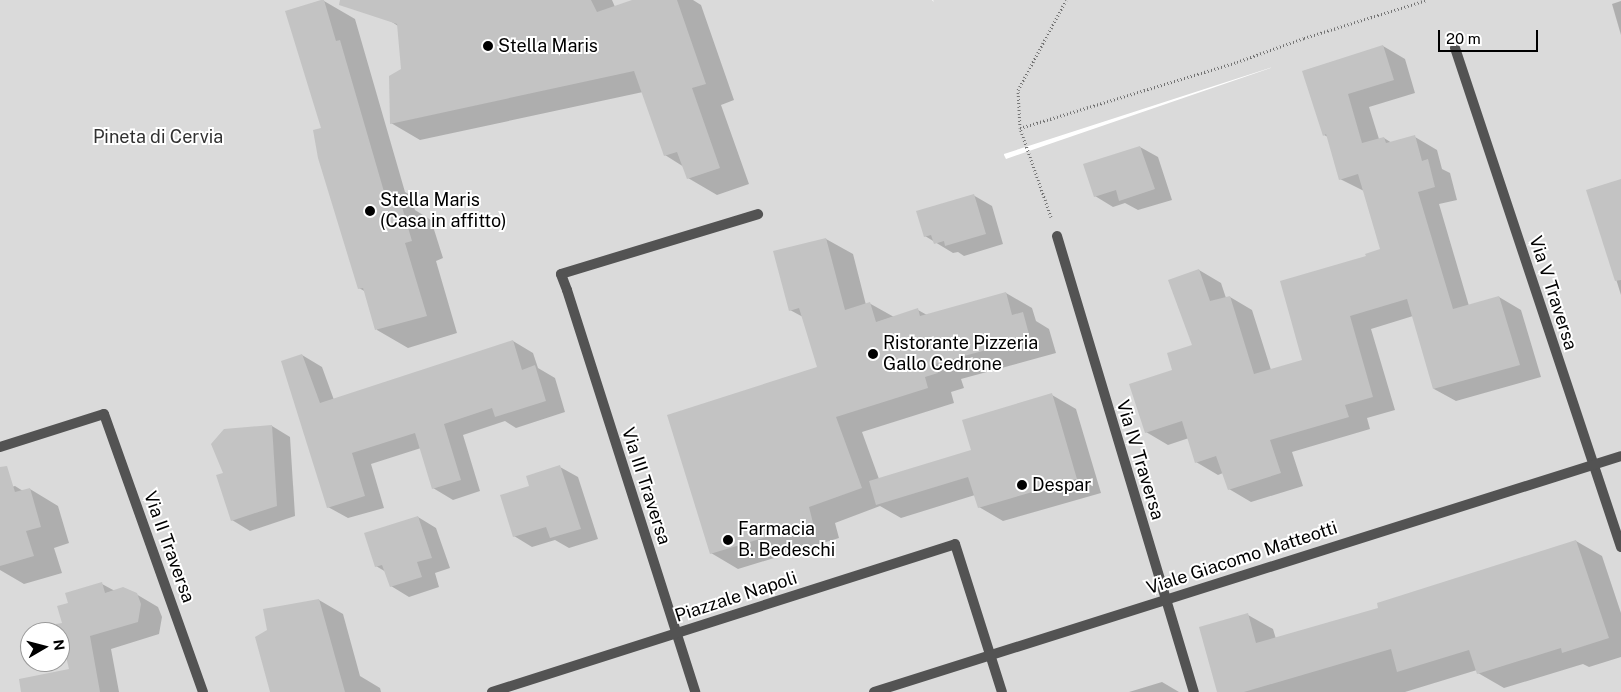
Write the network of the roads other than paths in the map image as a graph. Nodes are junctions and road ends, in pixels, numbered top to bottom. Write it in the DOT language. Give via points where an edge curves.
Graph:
graph roads {
  1 [pos="1455,48"];
  2 [pos="758,214"];
  3 [pos="1057,236"];
  4 [pos="0,447"];
  5 [pos="1621,456"];
  6 [pos="1593,465"];
  7 [pos="1621,547"];
  8 [pos="1165,600"];
  9 [pos="676,633"];
  10 [pos="990,654"];
  11 [pos="204,692"];
  12 [pos="492,692"];
  13 [pos="695,692"];
  14 [pos="874,692"];
  15 [pos="1002,692"];
  16 [pos="1194,692"];
  1 -- 6 [label="street, Via V Traversa"];
  2 -- 9 [label="street, Via III Traversa" via="561,274"];
  3 -- 8 [label="street, Via IV Traversa"];
  4 -- 11 [label="street, Via II Traversa" via="104,414"];
  5 -- 6 [label="street, Viale Giacomo Matteotti"];
  6 -- 7 [label="street, Via V Traversa"];
  6 -- 8 [label="street, Viale Giacomo Matteotti"];
  8 -- 10 [label="street, Viale Giacomo Matteotti"];
  8 -- 16 [label="street, Via IV Traversa"];
  9 -- 10 [label="street, Piazzale Napoli" via="955,544"];
  9 -- 12 [label="street, Piazzale Napoli"];
  9 -- 13 [label="street, Via III Traversa"];
  10 -- 14 [label="street, Viale Giacomo Matteotti"];
  10 -- 15 [label="street, Piazzale Napoli"];
}
